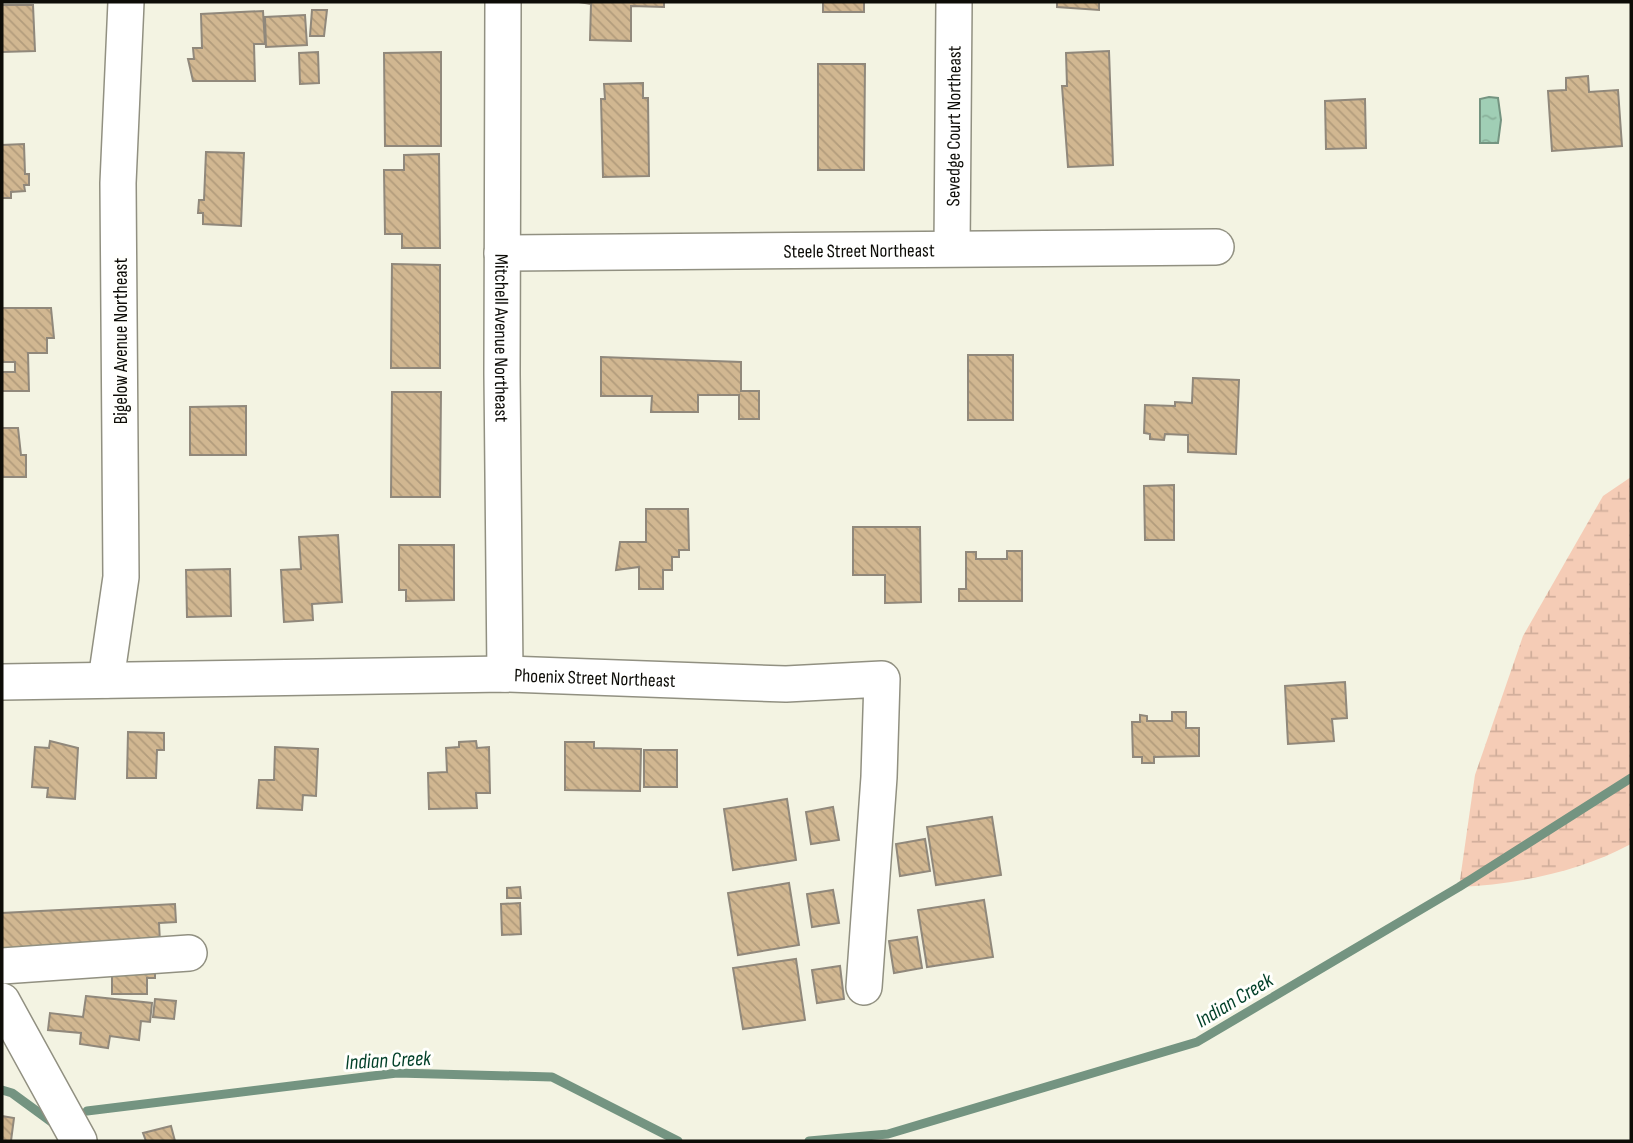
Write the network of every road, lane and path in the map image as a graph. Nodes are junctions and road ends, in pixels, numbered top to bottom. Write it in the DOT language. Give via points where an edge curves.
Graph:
graph roads {
  1 [pos="126,2"];
  2 [pos="503,2"];
  3 [pos="954,2"];
  4 [pos="1216,247"];
  5 [pos="952,248"];
  6 [pos="502,253"];
  7 [pos="505,674"];
  8 [pos="106,680"];
  9 [pos="2,682"];
  10 [pos="189,953"];
  11 [pos="2,966"];
  12 [pos="864,987"];
  13 [pos="2,1001"];
  14 [pos="79,1141"];
  1 -- 8 [label="street, Bigelow Avenue Northeast" via="118,183 121,577"];
  2 -- 6 [label="street, Mitchell Avenue Northeast"];
  3 -- 5 [label="street, Sevedge Court Northeast"];
  4 -- 5 [label="street, Steele Street Northeast"];
  5 -- 6 [label="street, Steele Street Northeast"];
  6 -- 7 [label="street, Mitchell Avenue Northeast"];
  7 -- 8 [label="street, Phoenix Street Northeast"];
  7 -- 12 [label="street, Phoenix Street Northeast" via="786,684 882,680"];
  8 -- 9 [label="street, Phoenix Street Northeast"];
  10 -- 11 [label="street"];
  13 -- 14 [label="street"];
}
